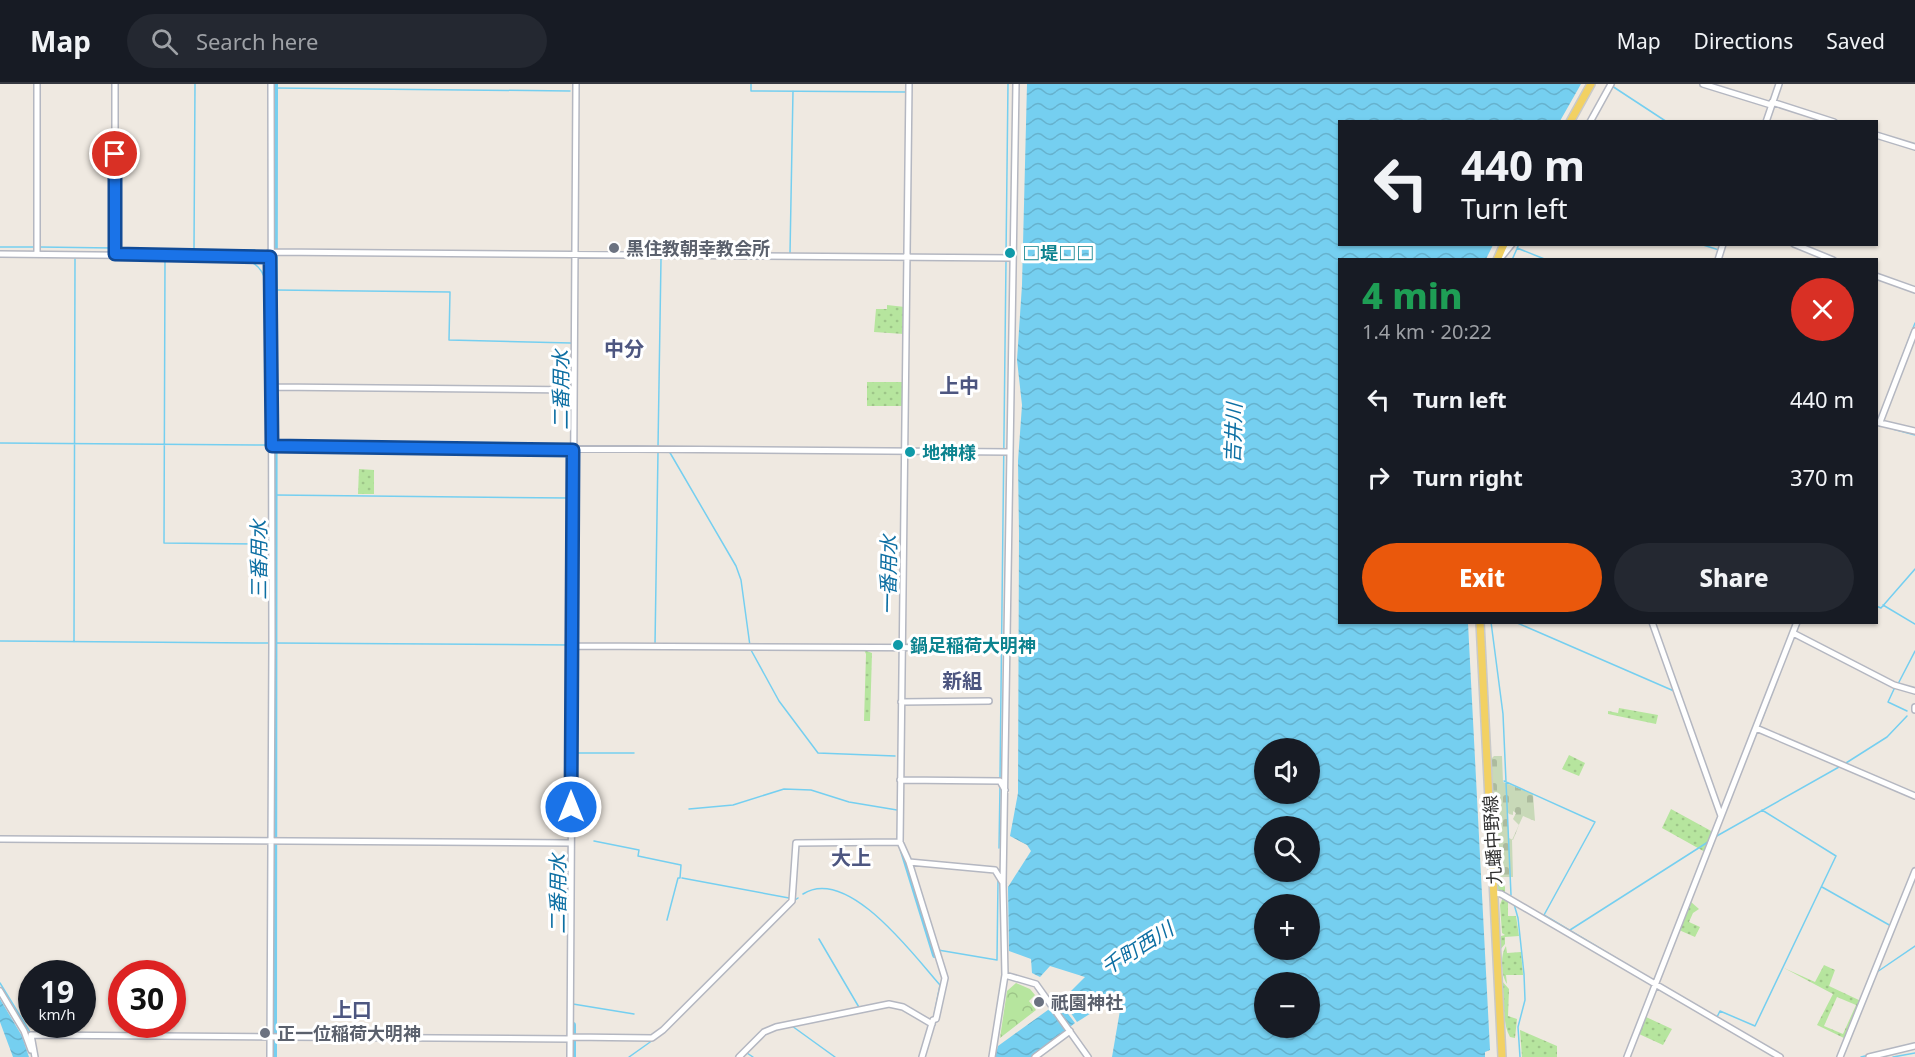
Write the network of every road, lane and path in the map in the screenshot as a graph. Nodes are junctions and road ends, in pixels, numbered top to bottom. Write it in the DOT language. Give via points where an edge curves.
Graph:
graph roads {
  1 [pos="37,84"];
  2 [pos="116,84"];
  3 [pos="271,84"];
  4 [pos="576,84"];
  5 [pos="909,84"];
  6 [pos="1016,84"];
  7 [pos="1596,84"];
  8 [pos="1611,84"];
  9 [pos="1703,84"];
  10 [pos="1779,84"];
  11 [pos="1589,87"];
  12 [pos="1773,103"];
  13 [pos="1571,120"];
  14 [pos="1591,120"];
  15 [pos="1767,120"];
  16 [pos="1828,120"];
  17 [pos="1878,136"];
  18 [pos="1915,147"];
  19 [pos="1510,246"];
  20 [pos="1799,246"];
  21 [pos="37,250"];
  22 [pos="115,250"];
  23 [pos="0,254"];
  24 [pos="273,254"];
  25 [pos="576,255"];
  26 [pos="908,257"];
  27 [pos="1009,258"];
  28 [pos="1500,258"];
  29 [pos="1828,258"];
  30 [pos="1878,277"];
  31 [pos="1915,290"];
  32 [pos="1915,331"];
  33 [pos="275,387"];
  34 [pos="574,390"];
  35 [pos="1878,422"];
  36 [pos="1915,431"];
  37 [pos="275,446"];
  38 [pos="575,449"];
  39 [pos="906,451"];
  40 [pos="1006,452"];
  41 [pos="1480,624"];
  42 [pos="1653,624"];
  43 [pos="1796,624"];
  44 [pos="1794,634"];
  45 [pos="574,646"];
  46 [pos="903,648"];
  47 [pos="986,648"];
  48 [pos="1915,691"];
  49 [pos="989,701"];
  50 [pos="902,702"];
  51 [pos="1758,728"];
  52 [pos="901,780"];
  53 [pos="1006,791"];
  54 [pos="1915,796"];
  55 [pos="1722,814"];
  56 [pos="0,839"];
  57 [pos="274,840"];
  58 [pos="571,843"];
  59 [pos="901,844"];
  60 [pos="909,862"];
  61 [pos="1915,871"];
  62 [pos="1003,884"];
  63 [pos="1495,893"];
  64 [pos="1005,975"];
  65 [pos="1657,985"];
  66 [pos="0,991"];
  67 [pos="934,1021"];
  68 [pos="1070,1031"];
  69 [pos="271,1037"];
  70 [pos="572,1038"];
  71 [pos="1915,1046"];
  72 [pos="34,1057"];
  73 [pos="270,1057"];
  74 [pos="570,1057"];
  75 [pos="739,1057"];
  76 [pos="922,1057"];
  77 [pos="992,1057"];
  78 [pos="1035,1057"];
  79 [pos="1088,1057"];
  80 [pos="1502,1057"];
  81 [pos="1627,1057"];
  82 [pos="1780,1057"];
  83 [pos="1840,1057"];
  84 [pos="1869,1057"];
  1 -- 21 [label="street"];
  2 -- 22 [label="street"];
  3 -- 24 [label="street"];
  4 -- 25 [label="street"];
  5 -- 26 [label="street"];
  6 -- 27 [label="street"];
  7 -- 11 [label="street"];
  8 -- 14 [label="street"];
  9 -- 12 [label="street"];
  10 -- 12 [label="street"];
  11 -- 13 [label="main road"];
  12 -- 15 [label="street"];
  12 -- 16 [label="street"];
  17 -- 18 [label="street"];
  19 -- 28 [label="street"];
  20 -- 29 [label="street"];
  21 -- 22 [label="street"];
  21 -- 23 [label="street"];
  22 -- 24 [label="street"];
  24 -- 25 [label="street"];
  24 -- 33 [label="street"];
  25 -- 26 [label="street"];
  25 -- 34 [label="street"];
  26 -- 27 [label="street"];
  26 -- 39 [label="street"];
  27 -- 40 [label="street"];
  30 -- 31 [label="street"];
  32 -- 35 [label="street"];
  33 -- 34 [label="street"];
  33 -- 37 [label="street"];
  34 -- 38 [label="street"];
  35 -- 36 [label="street"];
  37 -- 38 [label="street"];
  37 -- 57 [label="street"];
  38 -- 39 [label="street"];
  38 -- 45 [label="street"];
  39 -- 40 [label="street"];
  39 -- 46 [label="street"];
  40 -- 53 [label="street"];
  41 -- 63 [label="main road, 九蟠中野線"];
  42 -- 55 [label="street"];
  43 -- 44 [label="street"];
  44 -- 48 [label="street" via="1884,681"];
  44 -- 51 [label="street"];
  45 -- 46 [label="street"];
  45 -- 58 [label="street"];
  46 -- 47 [label="street"];
  46 -- 50 [label="street"];
  49 -- 50 [label="street"];
  50 -- 52 [label="street"];
  51 -- 54 [label="street"];
  51 -- 55 [label="street"];
  52 -- 53 [label="street" via="1000,781"];
  52 -- 59 [label="street"];
  53 -- 62 [label="street"];
  55 -- 65 [label="street"];
  56 -- 57 [label="street"];
  57 -- 58 [label="street"];
  57 -- 69 [label="street"];
  58 -- 70 [label="street"];
  59 -- 60 [label="street"];
  59 -- 70 [label="street" via="796,843 792,901 663,1030 652,1038"];
  60 -- 62 [label="street" via="995,870"];
  60 -- 67 [label="street" via="945,978"];
  61 -- 83 [label="street"];
  62 -- 64 [label="street"];
  63 -- 65 [label="street"];
  63 -- 80 [label="main road, 九蟠中野線"];
  64 -- 68 [label="street" via="1036,984"];
  64 -- 77 [label="street"];
  65 -- 81 [label="street"];
  65 -- 82 [label="street"];
  66 -- 72 [label="street" via="24,1031"];
  67 -- 75 [label="street" via="903,1007 885,1005 776,1027 764,1032"];
  67 -- 76 [label="street"];
  68 -- 78 [label="street"];
  68 -- 79 [label="street"];
  69 -- 70 [label="street"];
  69 -- 72 [label="street" via="31,1035"];
  69 -- 73 [label="street"];
  70 -- 74 [label="street"];
  71 -- 84 [label="street"];
}
